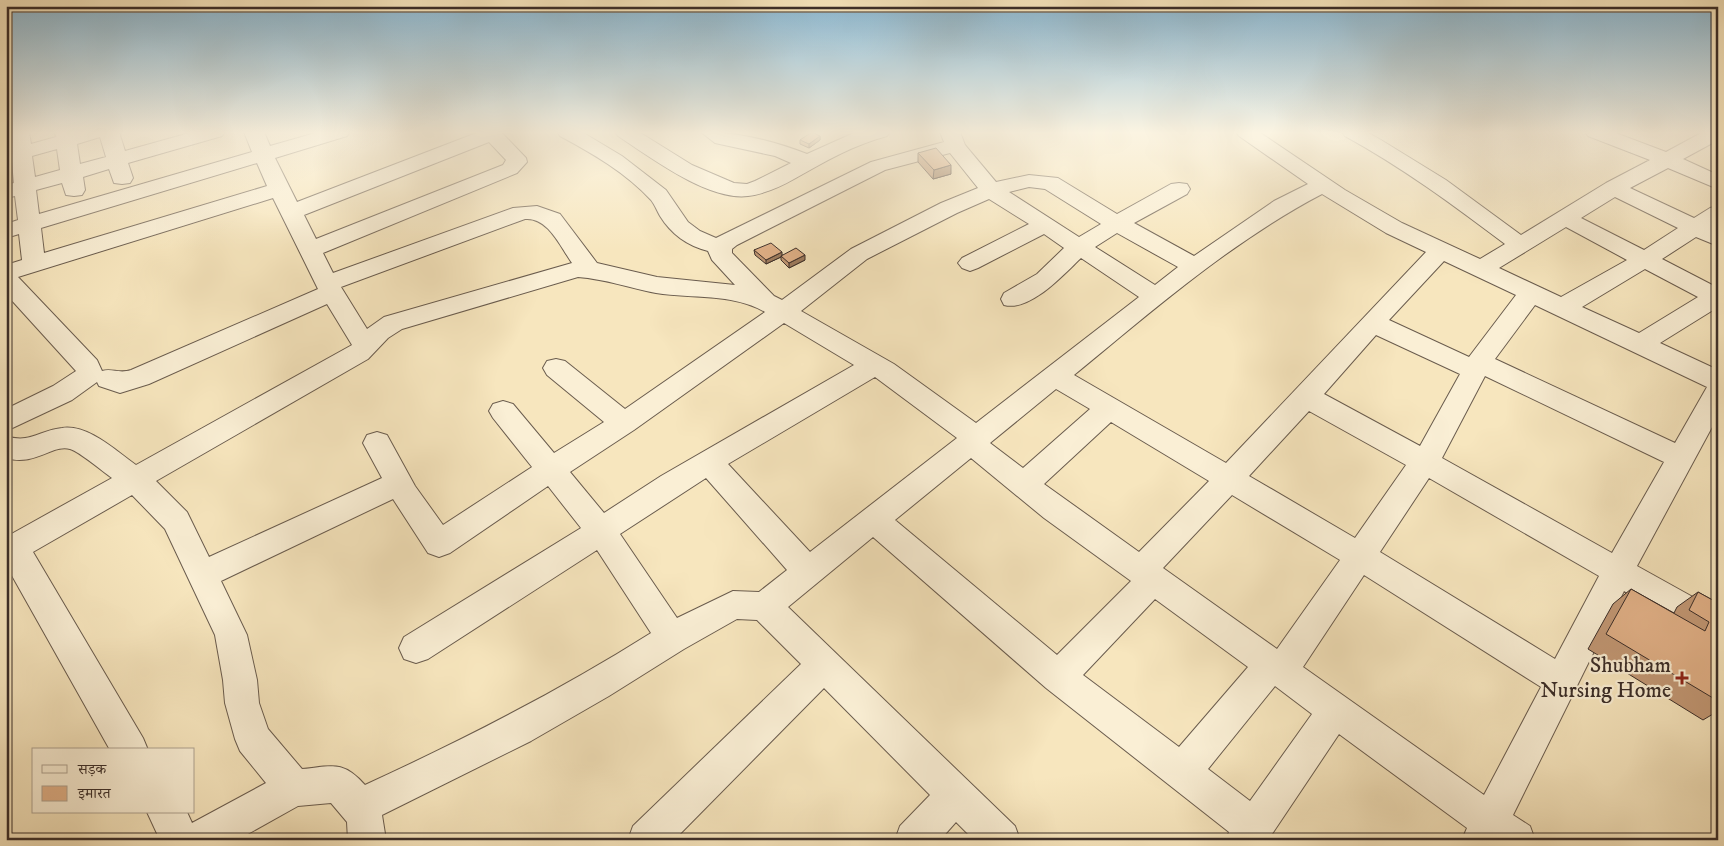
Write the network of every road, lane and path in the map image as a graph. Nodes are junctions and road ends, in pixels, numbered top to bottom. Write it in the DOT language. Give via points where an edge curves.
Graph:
graph roads {
  1 [pos="15,171"];
  2 [pos="77,171"];
  3 [pos="121,171"];
  4 [pos="195,171"];
  5 [pos="208,171"];
  6 [pos="272,171"];
  7 [pos="398,171"];
  8 [pos="504,171"];
  9 [pos="629,171"];
  10 [pos="689,171"];
  11 [pos="791,171"];
  12 [pos="867,171"];
  13 [pos="977,171"];
  14 [pos="1303,171"];
  15 [pos="1418,171"];
  16 [pos="1644,171"];
  17 [pos="1694,171"];
  18 [pos="72,173"];
  19 [pos="196,175"];
  20 [pos="1718,183"];
  21 [pos="1322,185"];
  22 [pos="1614,188"];
  23 [pos="15,189"];
  24 [pos="280,189"];
  25 [pos="1179,189"];
  26 [pos="991,190"];
  27 [pos="126,196"];
  28 [pos="77,210"];
  29 [pos="209,210"];
  30 [pos="291,212"];
  31 [pos="1718,213"];
  32 [pos="1565,218"];
  33 [pos="31,223"];
  34 [pos="1116,224"];
  35 [pos="1045,225"];
  36 [pos="1693,227"];
  37 [pos="6,231"];
  38 [pos="135,233"];
  39 [pos="1718,239"];
  40 [pos="1520,245"];
  41 [pos="720,247"];
  42 [pos="1079,248"];
  43 [pos="85,249"];
  44 [pos="310,250"];
  45 [pos="1441,250"];
  46 [pos="1644,260"];
  47 [pos="970,263"];
  48 [pos="34,265"];
  49 [pos="1194,266"];
  50 [pos="588,268"];
  51 [pos="1481,269"];
  52 [pos="6,273"];
  53 [pos="6,279"];
  54 [pos="329,288"];
  55 [pos="1531,293"];
  56 [pos="1155,296"];
  57 [pos="1717,297"];
  58 [pos="1013,299"];
  59 [pos="774,307"];
  60 [pos="1562,308"];
  61 [pos="1372,323"];
  62 [pos="1640,344"];
  63 [pos="366,348"];
  64 [pos="875,365"];
  65 [pos="1477,366"];
  66 [pos="556,368"];
  67 [pos="1055,376"];
  68 [pos="108,379"];
  69 [pos="1718,381"];
  70 [pos="1718,391"];
  71 [pos="1306,397"];
  72 [pos="1110,408"];
  73 [pos="503,411"];
  74 [pos="6,421"];
  75 [pos="624,423"];
  76 [pos="974,440"];
  77 [pos="378,443"];
  78 [pos="6,446"];
  79 [pos="1681,458"];
  80 [pos="709,462"];
  81 [pos="1424,462"];
  82 [pos="551,469"];
  83 [pos="135,479"];
  84 [pos="1230,479"];
  85 [pos="399,483"];
  86 [pos="1024,484"];
  87 [pos="874,520"];
  88 [pos="601,531"];
  89 [pos="10,550"];
  90 [pos="1360,556"];
  91 [pos="809,572"];
  92 [pos="1618,572"];
  93 [pos="203,575"];
  94 [pos="1147,575"];
  95 [pos="765,606"];
  96 [pos="1718,628"];
  97 [pos="672,638"];
  98 [pos="416,648"];
  99 [pos="824,665"];
  100 [pos="1277,668"];
  101 [pos="1058,677"];
  102 [pos="1562,682"];
  103 [pos="1335,710"];
  104 [pos="129,748"];
  105 [pos="1182,772"];
  106 [pos="294,788"];
  107 [pos="956,796"];
  108 [pos="167,814"];
  109 [pos="363,824"];
  110 [pos="1250,834"];
  111 [pos="1496,834"];
  112 [pos="181,840"];
  113 [pos="199,840"];
  114 [pos="646,840"];
  115 [pos="914,840"];
  116 [pos="1001,840"];
  1 -- 23 [label="street"];
  2 -- 18 [label="street"];
  3 -- 27 [label="street"];
  4 -- 19 [label="street"];
  5 -- 19 [label="street"];
  6 -- 24 [label="street"];
  7 -- 30 [label="street"];
  8 -- 44 [label="street"];
  9 -- 41 [label="street" via="662,200 670,216 696,239"];
  10 -- 11 [label="street" via="734,190 745,190 768,184"];
  12 -- 41 [label="street"];
  13 -- 26 [label="street"];
  14 -- 21 [label="street"];
  15 -- 40 [label="street"];
  16 -- 22 [label="street"];
  17 -- 20 [label="street"];
  18 -- 23 [label="street"];
  18 -- 28 [label="street"];
  19 -- 27 [label="street"];
  19 -- 29 [label="street"];
  21 -- 45 [label="street" via="1394,228"];
  21 -- 49 [label="street" via="1282,206"];
  22 -- 32 [label="street"];
  22 -- 36 [label="street"];
  23 -- 33 [label="street"];
  24 -- 29 [label="street"];
  24 -- 30 [label="street"];
  25 -- 34 [label="street"];
  26 -- 34 [label="street" via="1029,181 1050,183"];
  26 -- 35 [label="street"];
  26 -- 59 [label="street" via="859,254"];
  27 -- 28 [label="street"];
  27 -- 38 [label="street"];
  28 -- 33 [label="street"];
  28 -- 43 [label="street"];
  29 -- 38 [label="street"];
  30 -- 44 [label="street"];
  31 -- 36 [label="street"];
  32 -- 40 [label="street"];
  32 -- 46 [label="street"];
  33 -- 37 [label="street"];
  33 -- 48 [label="street"];
  34 -- 42 [label="street"];
  34 -- 49 [label="street"];
  35 -- 42 [label="street"];
  35 -- 47 [label="street"];
  36 -- 39 [label="street"];
  36 -- 46 [label="street"];
  38 -- 43 [label="street"];
  40 -- 51 [label="street"];
  41 -- 59 [label="street" via="720,255"];
  42 -- 56 [label="street"];
  42 -- 58 [label="street" via="1045,279"];
  43 -- 48 [label="street"];
  44 -- 54 [label="street"];
  45 -- 51 [label="street"];
  45 -- 61 [label="street"];
  46 -- 57 [label="street"];
  46 -- 60 [label="street"];
  48 -- 52 [label="street"];
  49 -- 56 [label="street"];
  50 -- 54 [label="street" via="552,220 534,211 387,263"];
  50 -- 59 [label="street" via="657,285 733,292"];
  50 -- 63 [label="street" via="398,321 379,332"];
  51 -- 55 [label="street"];
  53 -- 74 [label="street" via="88,367 89,374 72,388"];
  54 -- 63 [label="street"];
  54 -- 68 [label="street" via="140,377 120,383"];
  55 -- 60 [label="street"];
  55 -- 65 [label="street"];
  56 -- 67 [label="street"];
  57 -- 62 [label="street"];
  59 -- 64 [label="street"];
  59 -- 75 [label="street"];
  60 -- 62 [label="street"];
  61 -- 65 [label="street"];
  61 -- 71 [label="street"];
  62 -- 69 [label="street"];
  63 -- 83 [label="street"];
  64 -- 76 [label="street"];
  64 -- 80 [label="street"];
  65 -- 79 [label="street"];
  65 -- 81 [label="street"];
  66 -- 75 [label="street"];
  67 -- 72 [label="street"];
  67 -- 76 [label="street"];
  70 -- 79 [label="street"];
  71 -- 81 [label="street"];
  71 -- 84 [label="street"];
  72 -- 84 [label="street"];
  72 -- 86 [label="street"];
  73 -- 82 [label="street"];
  75 -- 82 [label="street"];
  76 -- 86 [label="street"];
  76 -- 87 [label="street"];
  77 -- 85 [label="street"];
  78 -- 83 [label="street" via="13,450 26,450 61,438 75,438"];
  79 -- 92 [label="street"];
  80 -- 88 [label="street"];
  80 -- 91 [label="street"];
  81 -- 90 [label="street"];
  81 -- 92 [label="street"];
  82 -- 85 [label="street" via="439,544"];
  82 -- 88 [label="street"];
  83 -- 89 [label="street"];
  83 -- 93 [label="street" via="176,522"];
  84 -- 90 [label="street"];
  84 -- 94 [label="street"];
  85 -- 93 [label="street"];
  86 -- 94 [label="street"];
  87 -- 91 [label="street"];
  87 -- 101 [label="street"];
  88 -- 97 [label="street"];
  88 -- 98 [label="street"];
  89 -- 104 [label="street"];
  90 -- 100 [label="street"];
  90 -- 102 [label="street"];
  91 -- 95 [label="street"];
  92 -- 96 [label="street"];
  92 -- 102 [label="street"];
  93 -- 106 [label="street" via="230,635 242,703 253,740"];
  94 -- 100 [label="street"];
  94 -- 101 [label="street"];
  95 -- 97 [label="street" via="733,605"];
  95 -- 99 [label="street"];
  97 -- 109 [label="street" via="595,686 426,777"];
  99 -- 107 [label="street"];
  99 -- 114 [label="street"];
  100 -- 103 [label="street"];
  100 -- 105 [label="street"];
  101 -- 105 [label="street"];
  102 -- 111 [label="street"];
  103 -- 110 [label="street"];
  103 -- 111 [label="street"];
  105 -- 110 [label="street"];
  106 -- 109 [label="street" via="338,784 354,798"];
  106 -- 113 [label="street"];
  107 -- 115 [label="street"];
  107 -- 116 [label="street"];
  108 -- 112 [label="street"];
}
